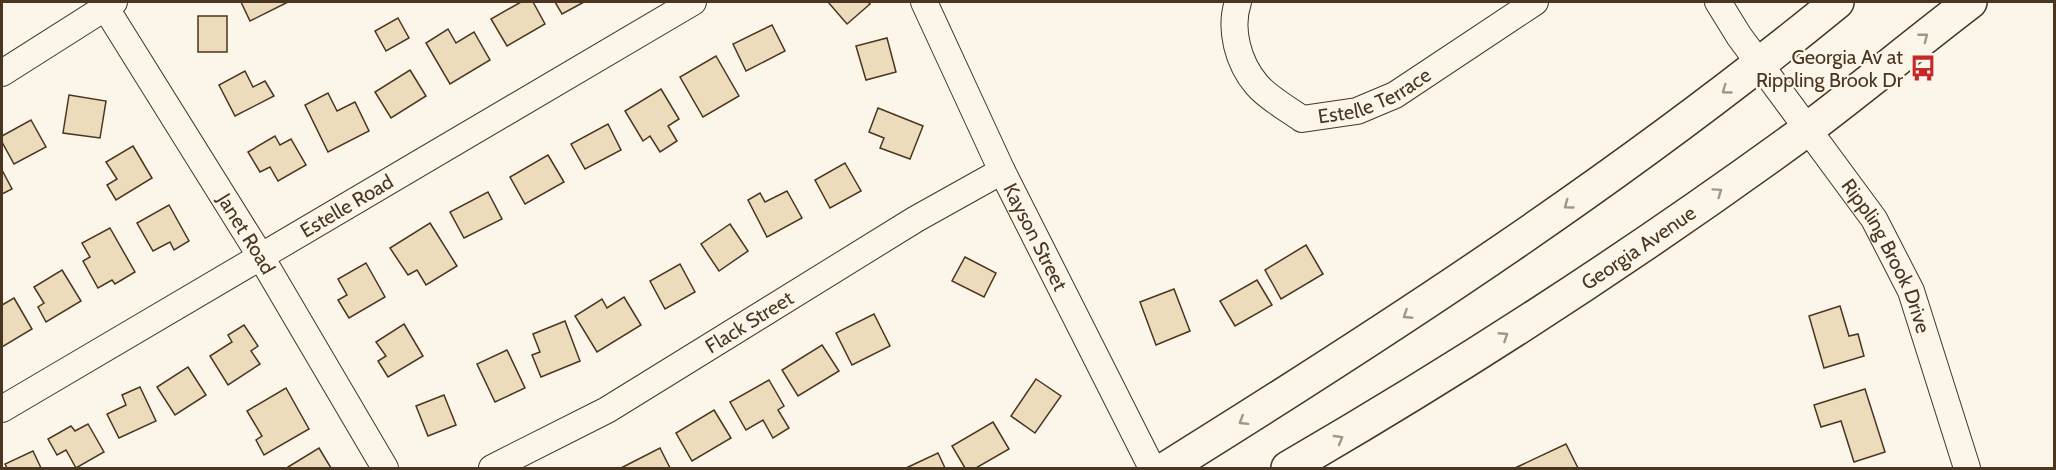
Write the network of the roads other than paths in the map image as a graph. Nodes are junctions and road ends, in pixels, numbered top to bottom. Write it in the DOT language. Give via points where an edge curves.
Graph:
graph roads {
  1 [pos="693,2"];
  2 [pos="924,2"];
  3 [pos="1238,2"];
  4 [pos="1534,2"];
  5 [pos="1718,2"];
  6 [pos="1837,2"];
  7 [pos="1970,2"];
  8 [pos="107,3"];
  9 [pos="1761,65"];
  10 [pos="2,73"];
  11 [pos="1807,130"];
  12 [pos="1002,171"];
  13 [pos="261,257"];
  14 [pos="2,409"];
  15 [pos="385,468"];
  16 [pos="492,468"];
  17 [pos="1152,468"];
  18 [pos="1167,468"];
  19 [pos="1288,468"];
  20 [pos="1967,468"];
  1 -- 13 [label="street, Estelle Road"];
  2 -- 12 [label="street, Kayson Street"];
  3 -- 4 [label="street, Estelle Terrace" via="1233,16 1239,53 1257,85 1302,119 1357,111 1395,95"];
  5 -- 9 [label="street, Rippling Brook Drive"];
  6 -- 9 [label="main road"];
  11 -- 7 [label="main road, Georgia Avenue, one-way"];
  8 -- 10 [label="street"];
  8 -- 13 [label="street, Janet Road"];
  9 -- 11 [label="street, Rippling Brook Drive"];
  9 -- 18 [label="main road, one-way" via="1503,252"];
  19 -- 11 [label="main road, Georgia Avenue, one-way" via="1394,407 1626,257"];
  11 -- 20 [label="street, Rippling Brook Drive" via="1874,219 1911,291"];
  12 -- 16 [label="street, Flack Street" via="916,219 607,410"];
  12 -- 17 [label="street, Kayson Street"];
  13 -- 14 [label="street, Estelle Road"];
  13 -- 15 [label="street, Janet Road"];
}
